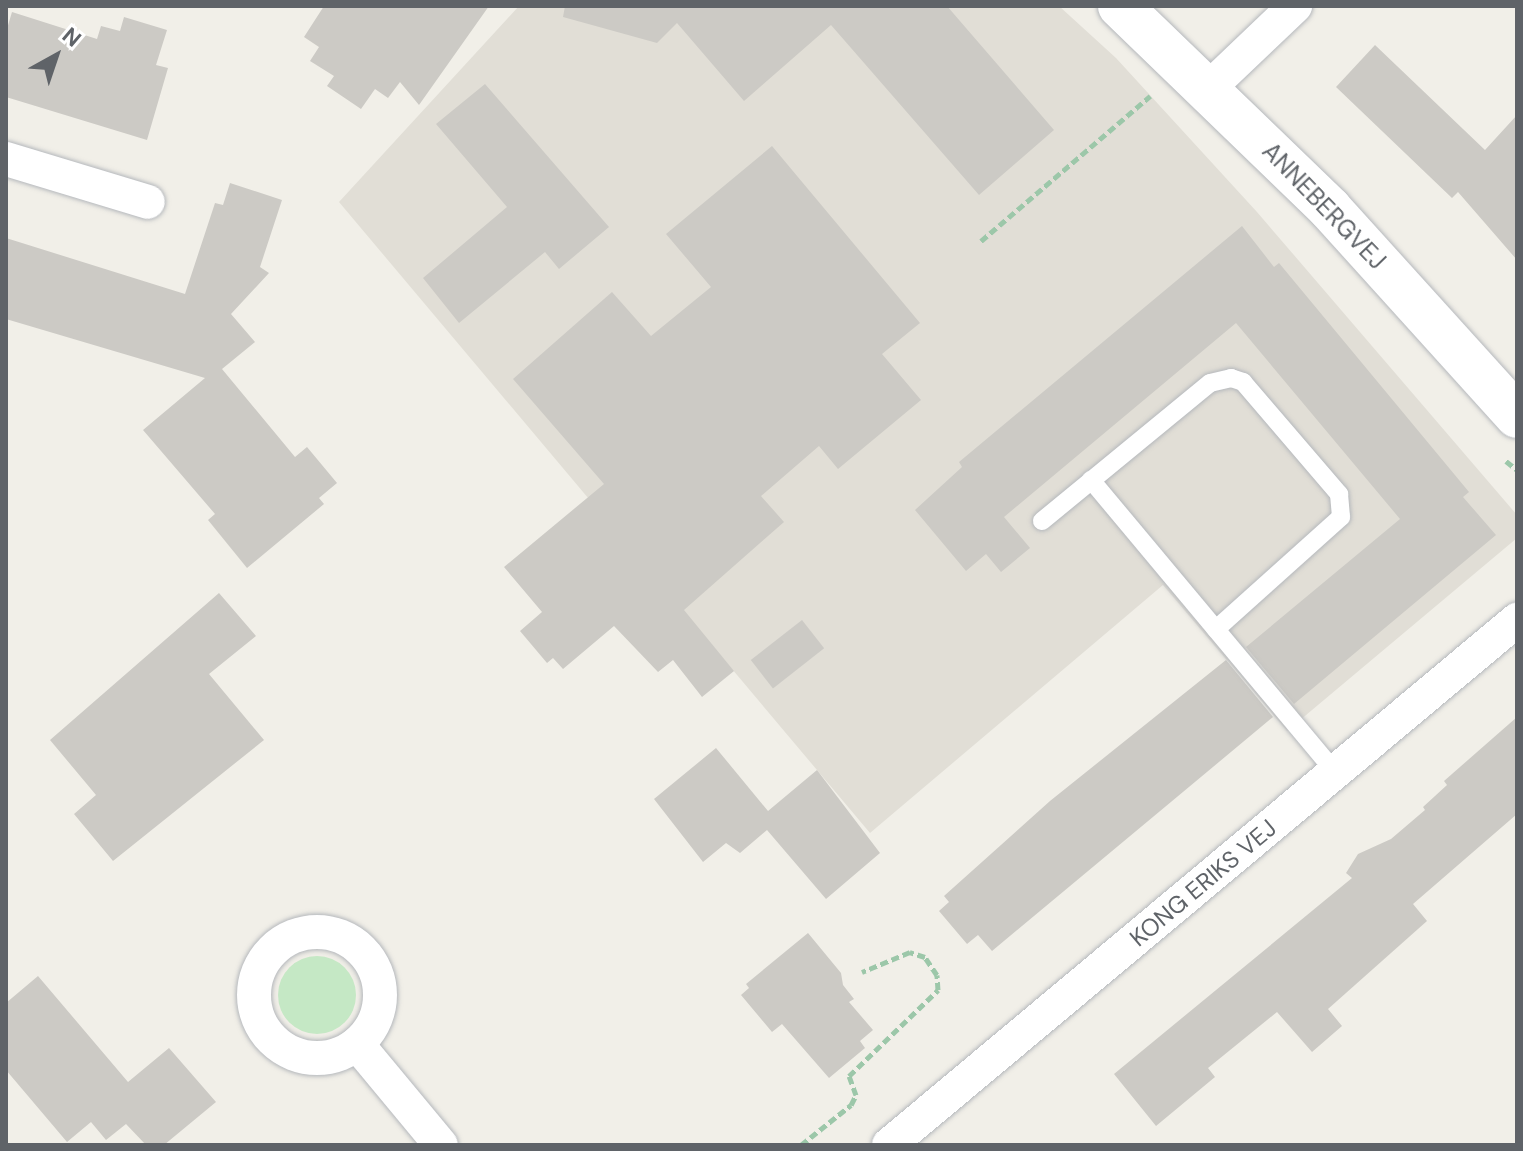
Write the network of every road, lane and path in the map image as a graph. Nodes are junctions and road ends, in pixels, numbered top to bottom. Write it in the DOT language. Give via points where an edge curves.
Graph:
graph roads {
  1 [pos="1120,6"];
  2 [pos="1295,6"];
  3 [pos="1195,76"];
  4 [pos="6,159"];
  5 [pos="148,202"];
  6 [pos="981,241"];
  7 [pos="1517,416"];
  8 [pos="1091,480"];
  9 [pos="1042,521"];
  10 [pos="1517,620"];
  11 [pos="1216,629"];
  12 [pos="1335,772"];
  13 [pos="862,972"];
  14 [pos="357,1044"];
  15 [pos="441,1145"];
  16 [pos="801,1145"];
  17 [pos="889,1145"];
  1 -- 3 [label="street, ANNEBERGVEJ"];
  2 -- 3 [label="street"];
  3 -- 6 [label="path" via="1146,100"];
  3 -- 7 [label="street, ANNEBERGVEJ" via="1330,209"];
  4 -- 5 [label="street"];
  8 -- 9 [label="lane"];
  8 -- 11 [label="lane"];
  8 -- 11 [label="lane" via="1210,383 1231,378 1243,382 1263,402 1339,494 1341,517"];
  10 -- 12 [label="street, KONG ERIKS VEJ"];
  11 -- 12 [label="lane"];
  12 -- 17 [label="street, KONG ERIKS VEJ"];
  13 -- 16 [label="path" via="910,952 925,957 937,975 938,990 849,1076 856,1095 851,1105"];
  14 -- 15 [label="street"];
}
